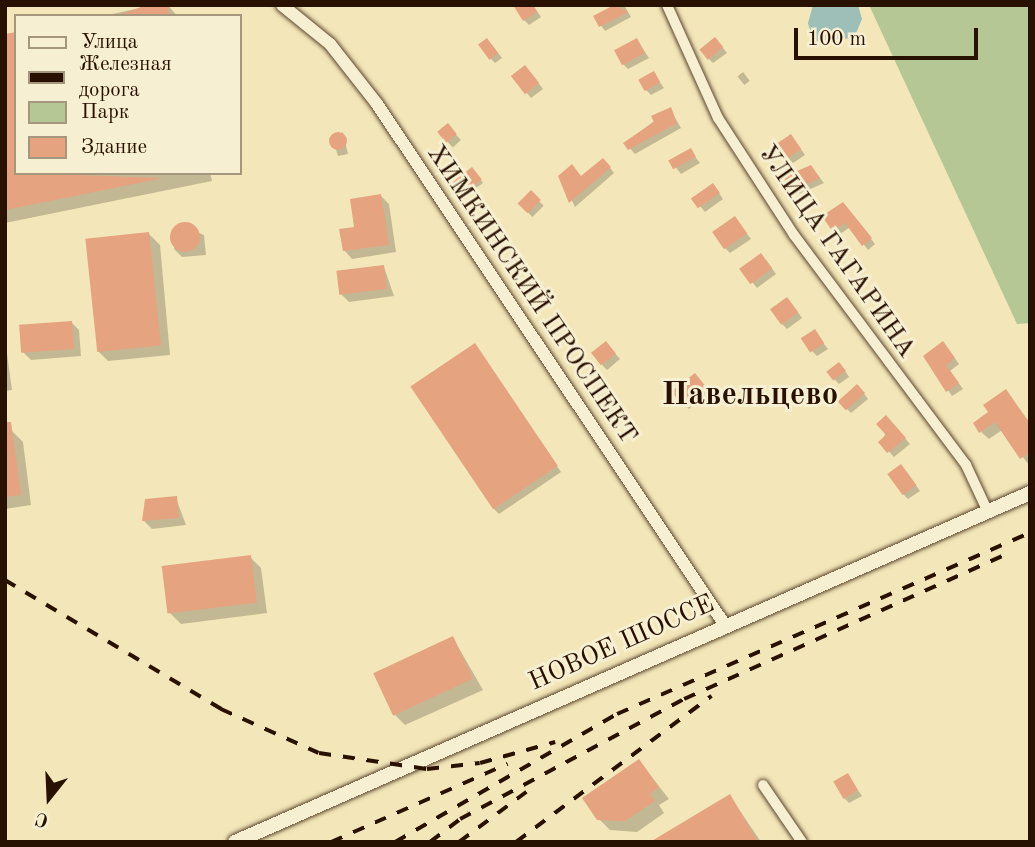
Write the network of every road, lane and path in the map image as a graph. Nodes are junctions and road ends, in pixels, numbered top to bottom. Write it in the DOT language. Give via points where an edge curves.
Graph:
graph roads {
  1 [pos="282,5"];
  2 [pos="667,5"];
  3 [pos="1030,493"];
  4 [pos="988,512"];
  5 [pos="724,625"];
  6 [pos="763,785"];
  7 [pos="235,842"];
  8 [pos="802,842"];
  1 -- 5 [label="street, ХИМКИНСКИЙ ПРОСПЕКТ" via="330,44 377,103"];
  2 -- 4 [label="street, УЛИЦА ГАГАРИНА" via="718,118 794,235 966,465"];
  3 -- 4 [label="main road, НОВОЕ ШОССЕ"];
  4 -- 5 [label="main road, НОВОЕ ШОССЕ"];
  5 -- 7 [label="main road, НОВОЕ ШОССЕ"];
  6 -- 8 [label="street"];
}
